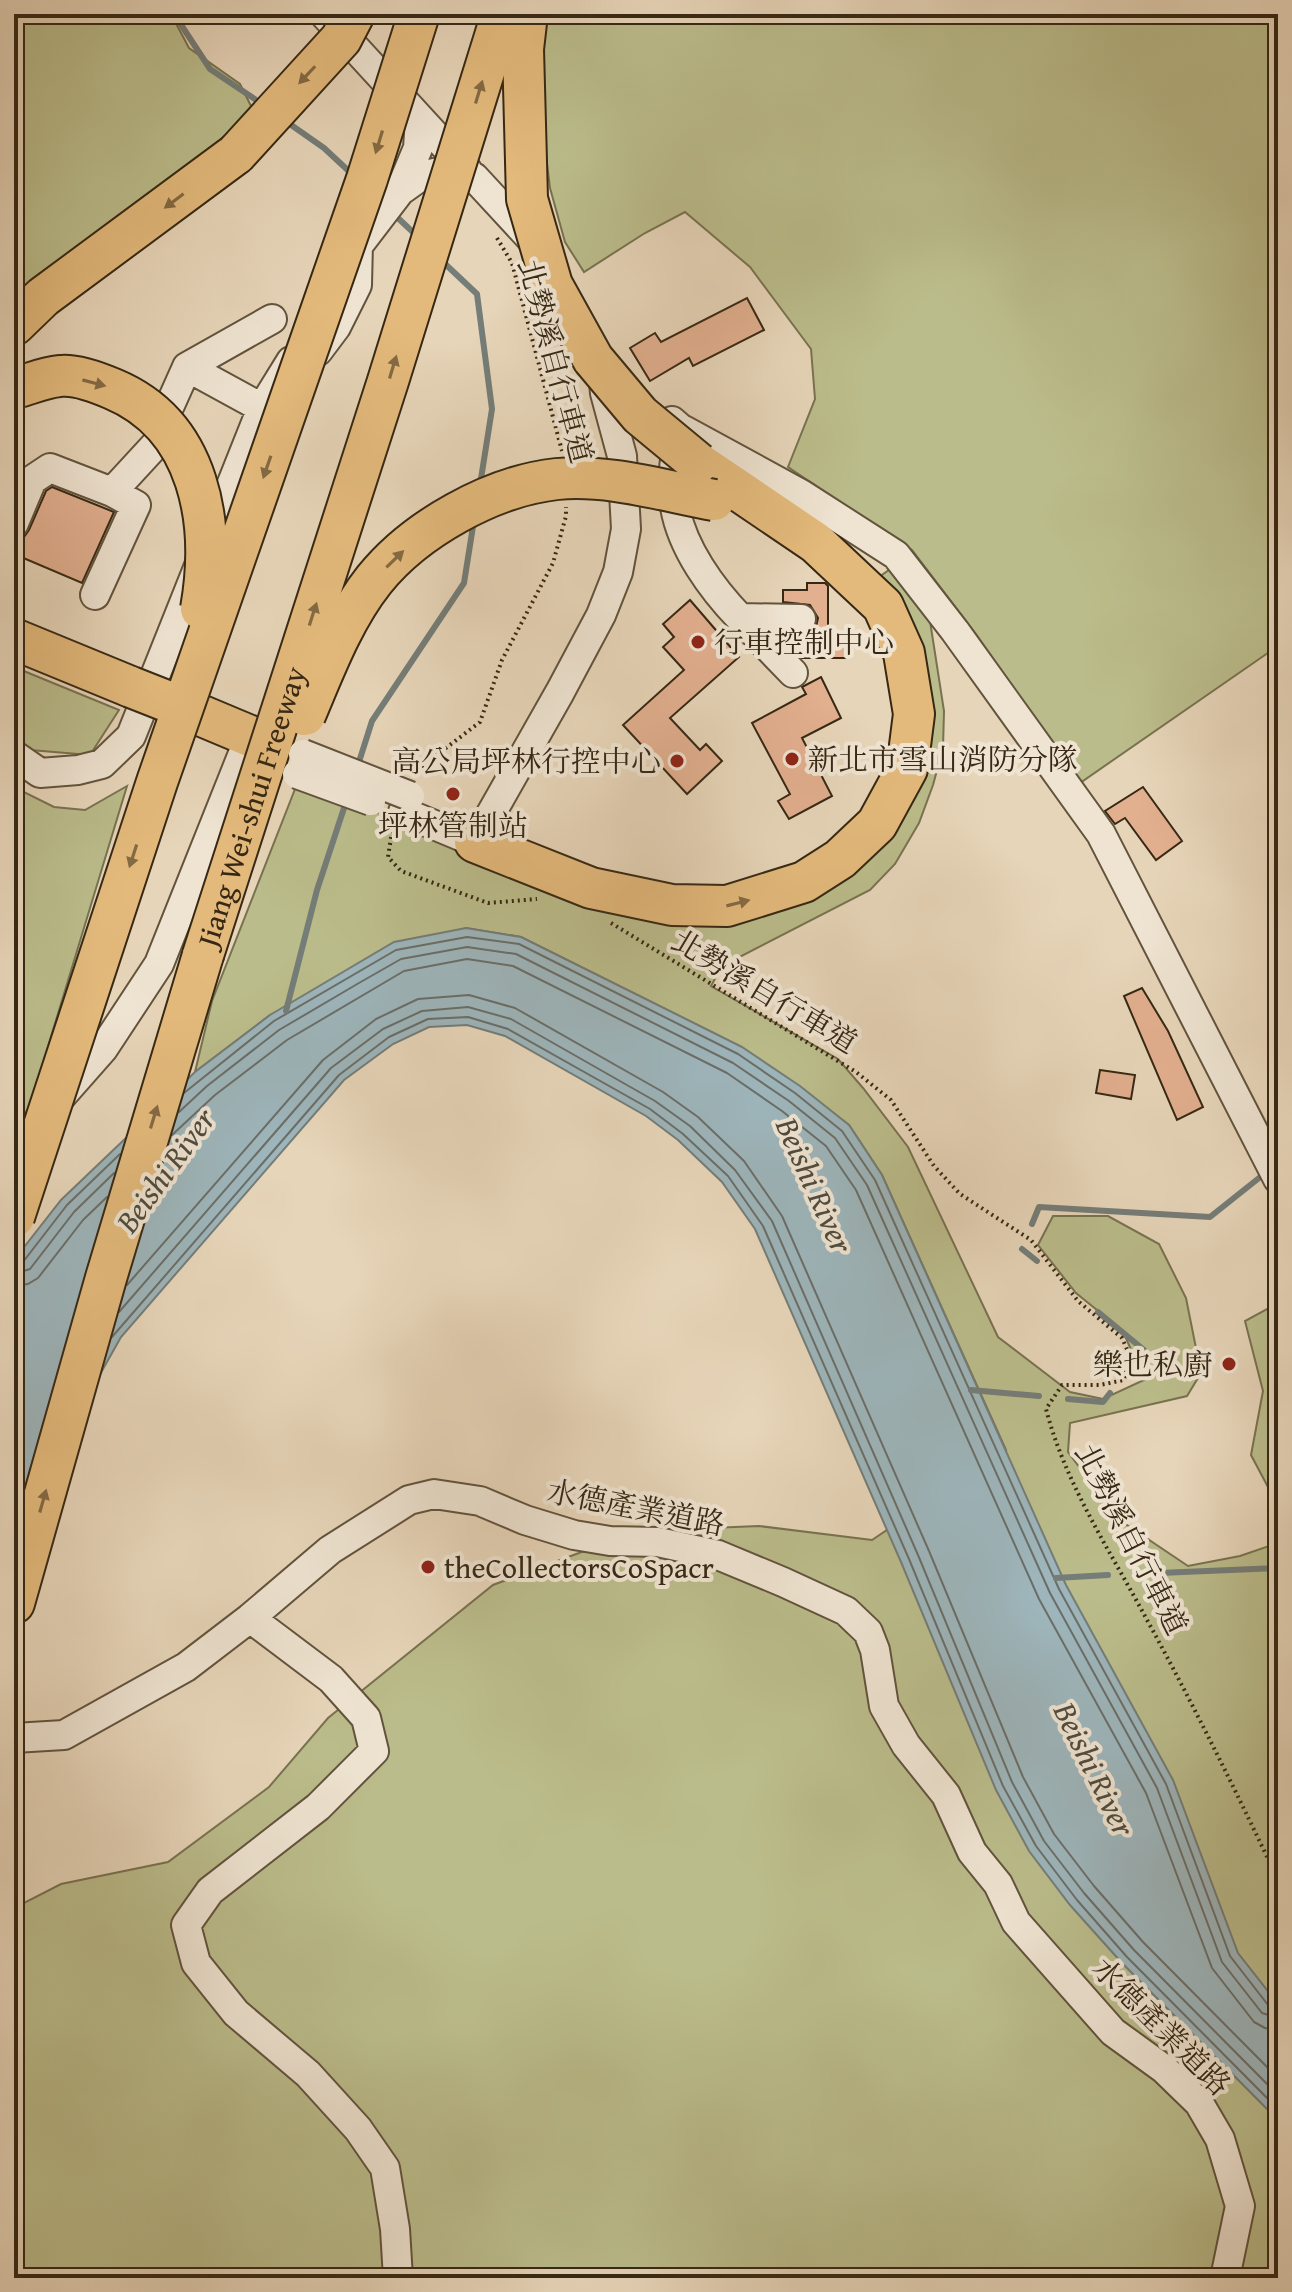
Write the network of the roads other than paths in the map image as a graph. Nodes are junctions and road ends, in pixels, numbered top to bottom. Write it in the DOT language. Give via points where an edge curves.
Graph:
graph roads {
  1 [pos="324,14"];
  2 [pos="354,14"];
  3 [pos="419,14"];
  4 [pos="502,14"];
  5 [pos="527,14"];
  6 [pos="420,119"];
  7 [pos="474,177"];
  8 [pos="400,191"];
  9 [pos="272,319"];
  10 [pos="14,325"];
  11 [pos="602,344"];
  12 [pos="187,367"];
  13 [pos="16,388"];
  14 [pos="170,405"];
  15 [pos="262,408"];
  16 [pos="159,441"];
  17 [pos="689,445"];
  18 [pos="622,456"];
  19 [pos="112,492"];
  20 [pos="14,523"];
  21 [pos="95,595"];
  22 [pos="740,618"];
  23 [pos="801,619"];
  24 [pos="14,639"];
  25 [pos="14,660"];
  26 [pos="793,673"];
  27 [pos="144,703"];
  28 [pos="247,745"];
  29 [pos="14,755"];
  30 [pos="157,782"];
  31 [pos="480,834"];
  32 [pos="203,955"];
  33 [pos="14,1150"];
  34 [pos="1278,1179"];
  35 [pos="14,1217"];
  36 [pos="14,1603"];
  37 [pos="250,1618"];
  38 [pos="14,1738"];
  39 [pos="398,2278"];
  40 [pos="1225,2278"];
  1 -- 6 [label="street"];
  2 -- 10 [label="highway, one-way, bridge" via="341,39 236,154 43,297"];
  3 -- 30 [label="highway, one-way, bridge" via="367,179"];
  32 -- 4 [label="highway, Jiang Wei-shui Freeway, one-way, bridge"];
  5 -- 17 [label="highway, bridge" via="527,199 552,285 593,359 640,415"];
  6 -- 7 [label="street"];
  6 -- 8 [label="street" via="418,148"];
  7 -- 8 [label="street" via="439,172 421,176"];
  7 -- 11 [label="street" via="561,277"];
  8 -- 15 [label="street" via="358,243"];
  9 -- 12 [label="street"];
  11 -- 17 [label="street"];
  11 -- 18 [label="street" via="605,393"];
  12 -- 14 [label="street"];
  12 -- 15 [label="street"];
  13 -- 30 [label="highway, one-way, bridge" via="62,375 138,399 173,434 195,475 207,574 198,629"];
  15 -- 29 [label="street" via="131,736 102,764 78,770 40,773"];
  16 -- 19 [label="street"];
  17 -- 18 [label="street" via="645,430"];
  17 -- 22 [label="street" via="673,470 675,507 685,540"];
  31 -- 17 [label="highway, one-way" via="591,888 672,905 727,906 804,882 840,859 877,824 907,769 914,714 904,653 883,606 816,543"];
  17 -- 34 [label="street" via="801,494 896,555 1101,834"];
  18 -- 31 [label="street" via="626,529 618,572 601,615"];
  19 -- 20 [label="street" via="50,468 32,480"];
  19 -- 21 [label="street" via="136,505"];
  22 -- 23 [label="street"];
  22 -- 26 [label="street"];
  24 -- 27 [label="highway"];
  25 -- 27 [label="highway"];
  27 -- 28 [label="highway"];
  28 -- 31 [label="street, bridge"];
  28 -- 33 [label="street, bridge" via="159,964 103,1049"];
  30 -- 35 [label="highway, one-way, bridge"];
  32 -- 31 [label="highway, one-way, bridge" via="353,612 375,579 405,549 448,517 492,495 559,479 615,481 714,500 826,573 864,609 887,644 897,686 892,739 873,792 838,828 787,864 708,883 628,874"];
  36 -- 32 [label="highway, Jiang Wei-shui Freeway, one-way"];
  37 -- 38 [label="street, 水德產業道路" via="186,1667 64,1735"];
  37 -- 39 [label="street" via="331,1679 366,1718 374,1751 318,1807 210,1891 186,1925 196,1963 236,2013 308,2074 385,2168"];
  37 -- 40 [label="street, 水德產業道路" via="330,1550 409,1500 434,1494 480,1501 574,1535 658,1542 718,1555 846,1611 868,1632 884,1706 906,1745 946,1795 972,1852 998,1884 1016,1922 1113,2032 1199,2103 1220,2139 1240,2206"];
}
